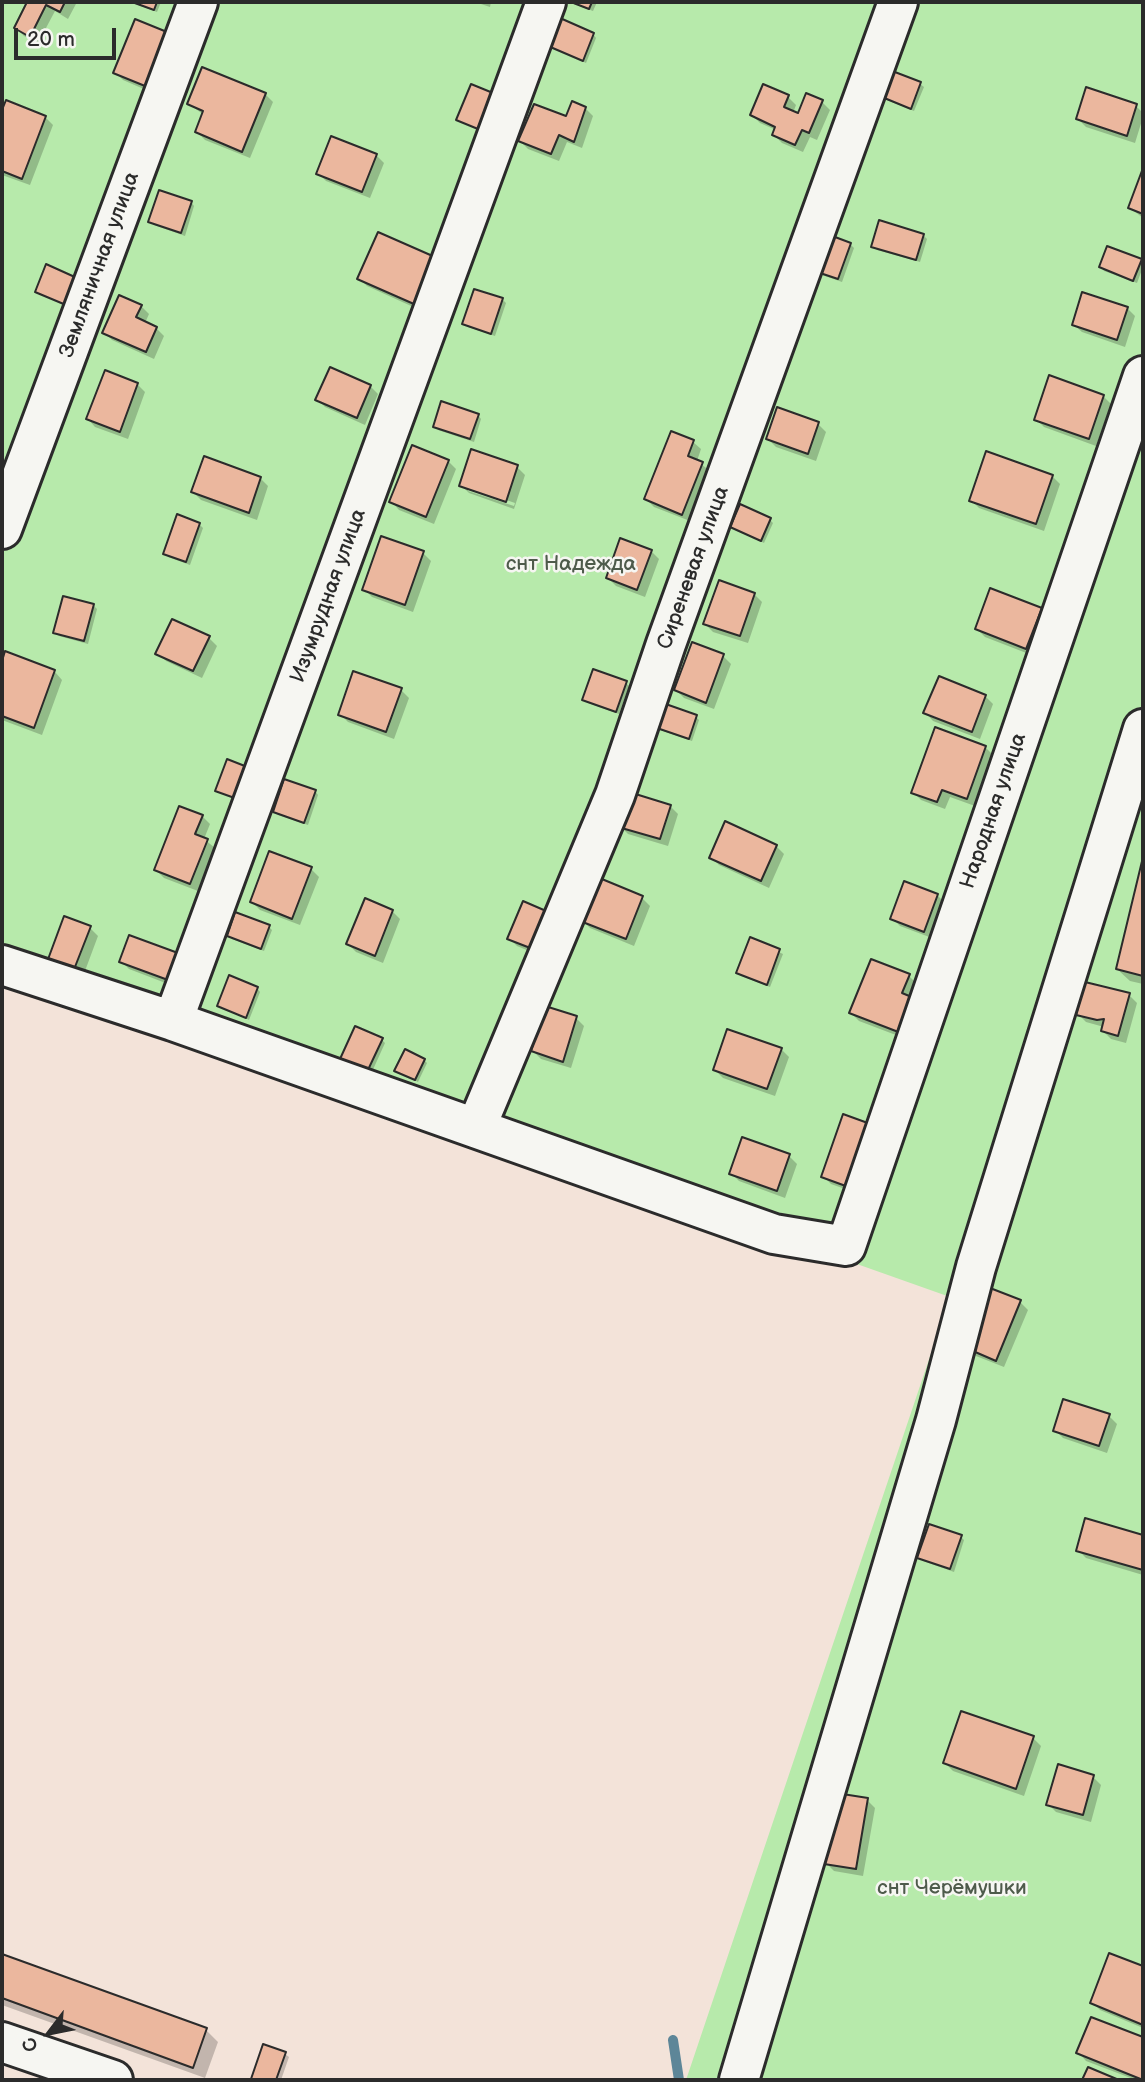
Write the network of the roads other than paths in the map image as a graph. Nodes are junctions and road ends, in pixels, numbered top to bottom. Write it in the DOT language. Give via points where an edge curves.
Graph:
graph roads {
  1 [pos="198,2"];
  2 [pos="546,2"];
  3 [pos="898,2"];
  4 [pos="1143,376"];
  5 [pos="2,529"];
  6 [pos="1143,729"];
  7 [pos="2,965"];
  8 [pos="173,1021"];
  9 [pos="475,1128"];
  10 [pos="2,2042"];
  11 [pos="113,2080"];
  12 [pos="739,2080"];
  1 -- 5 [label="street, Земляничная улица"];
  2 -- 8 [label="street, Изумрудная улица"];
  3 -- 9 [label="street, Сиреневая улица" via="615,795"];
  4 -- 9 [label="street, Народная улица" via="846,1246 774,1234"];
  6 -- 12 [label="street" via="976,1268 936,1420"];
  7 -- 8 [label="street"];
  8 -- 9 [label="street"];
  10 -- 11 [label="street"];
}
